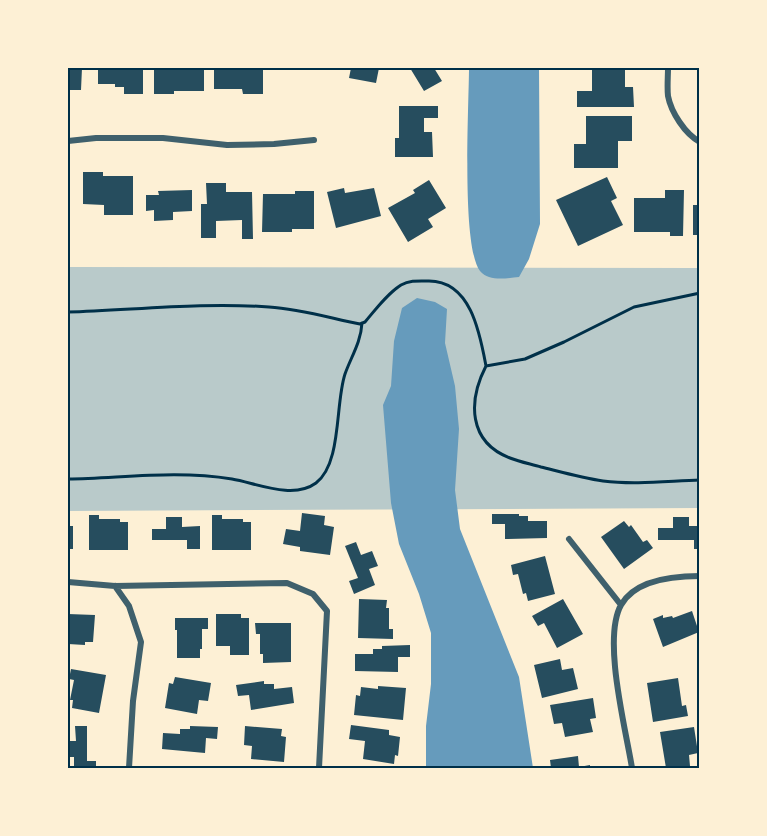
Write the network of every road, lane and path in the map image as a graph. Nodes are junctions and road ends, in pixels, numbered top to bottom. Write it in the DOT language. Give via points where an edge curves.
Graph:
graph roads {
  1 [pos="668,68"];
  2 [pos="314,140"];
  3 [pos="68,141"];
  4 [pos="699,142"];
  5 [pos="699,293"];
  6 [pos="68,312"];
  7 [pos="362,323"];
  8 [pos="486,366"];
  9 [pos="68,479"];
  10 [pos="699,480"];
  11 [pos="569,538"];
  12 [pos="699,576"];
  13 [pos="68,582"];
  14 [pos="115,586"];
  15 [pos="621,605"];
  16 [pos="129,768"];
  17 [pos="319,768"];
  18 [pos="632,768"];
  1 -- 4 [label="street" via="668,97 678,120"];
  2 -- 3 [label="street" via="228,145 164,138"];
  5 -- 8 [label="path" via="634,307 525,359"];
  6 -- 7 [label="path" via="269,307"];
  7 -- 8 [label="path" via="401,285 410,281 443,283 460,294 473,313"];
  7 -- 9 [label="path" via="362,335 343,380 329,465 316,483 288,490 236,480 160,473"];
  8 -- 10 [label="path" via="474,411 483,438 502,454 604,481"];
  11 -- 15 [label="street"];
  12 -- 15 [label="street" via="654,581 635,591"];
  13 -- 14 [label="street"];
  14 -- 16 [label="street" via="129,606 141,642"];
  14 -- 17 [label="street" via="287,583 313,594 327,611"];
  15 -- 18 [label="street" via="615,626 614,657"];
}
